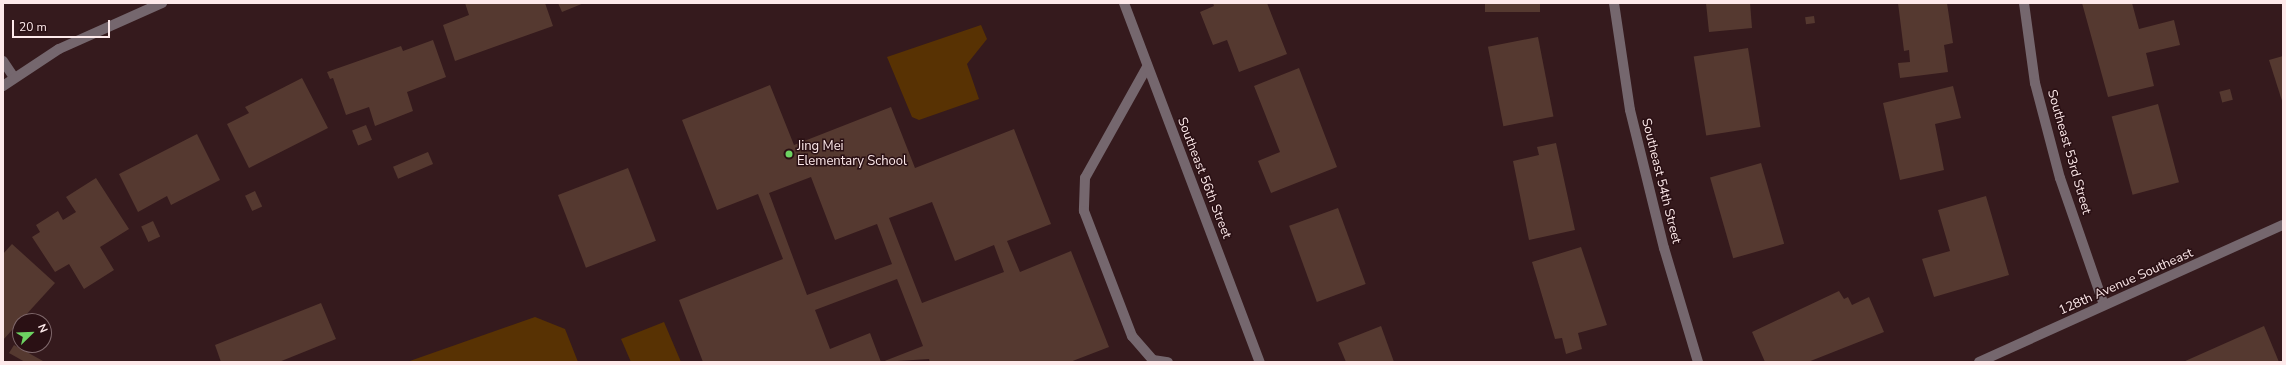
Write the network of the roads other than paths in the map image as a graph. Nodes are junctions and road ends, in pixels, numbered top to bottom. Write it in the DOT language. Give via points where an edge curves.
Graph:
graph roads {
  1 [pos="162,3"];
  2 [pos="1124,3"];
  3 [pos="1614,3"];
  4 [pos="2024,3"];
  5 [pos="3,61"];
  6 [pos="1147,67"];
  7 [pos="14,76"];
  8 [pos="3,86"];
  9 [pos="2283,225"];
  10 [pos="2104,305"];
  11 [pos="1168,362"];
  12 [pos="1260,362"];
  13 [pos="1698,362"];
  14 [pos="1979,362"];
  1 -- 7 [label="street" via="110,24"];
  2 -- 6 [label="street, Southeast 56th Street"];
  3 -- 13 [label="street, Southeast 54th Street" via="1630,110 1664,248"];
  4 -- 10 [label="street, Southeast 53rd Street" via="2035,83 2060,178"];
  5 -- 7 [label="street"];
  6 -- 11 [label="street" via="1085,178 1084,211 1132,336 1152,360"];
  6 -- 12 [label="street, Southeast 56th Street"];
  7 -- 8 [label="street"];
  9 -- 10 [label="street, 128th Avenue Southeast"];
  10 -- 14 [label="street, 128th Avenue Southeast"];
}
